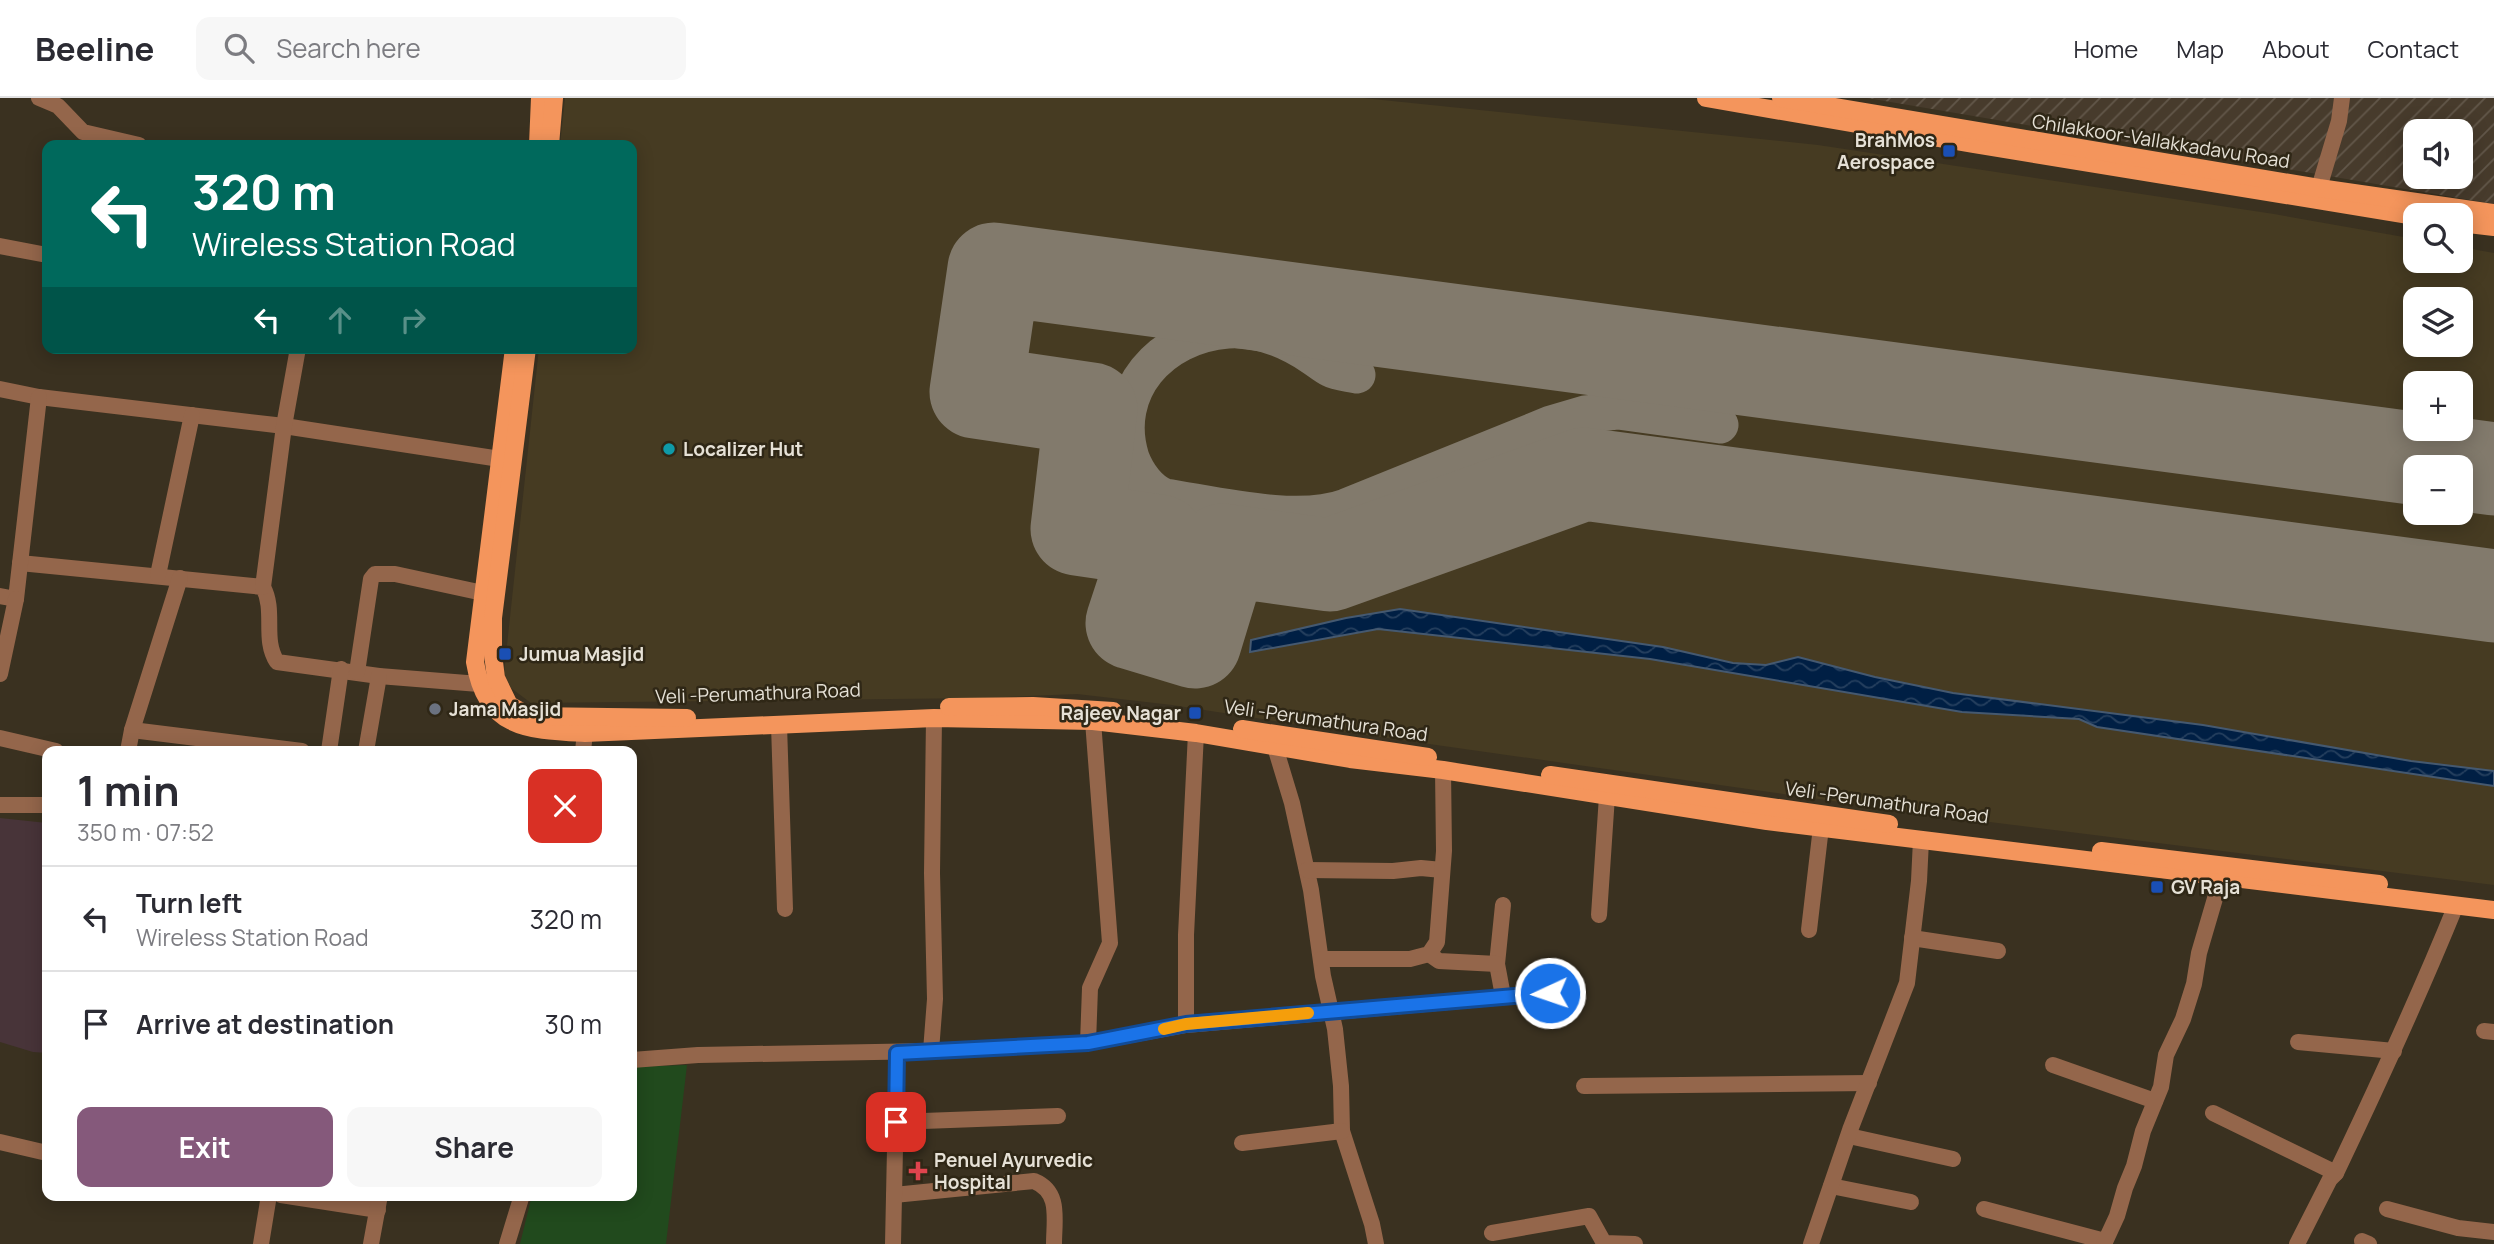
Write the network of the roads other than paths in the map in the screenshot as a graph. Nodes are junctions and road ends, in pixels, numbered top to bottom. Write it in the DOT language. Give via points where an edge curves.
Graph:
graph roads {
  1 [pos="39,98"];
  2 [pos="540,98"];
  3 [pos="554,98"];
  4 [pos="1706,98"];
  5 [pos="1780,98"];
  6 [pos="2342,98"];
  7 [pos="117,140"];
  8 [pos="538,140"];
  9 [pos="550,140"];
  10 [pos="2319,188"];
  11 [pos="2494,213"];
  12 [pos="2403,214"];
  13 [pos="2473,225"];
  14 [pos="2494,228"];
  15 [pos="0,246"];
  16 [pos="42,254"];
  17 [pos="297,354"];
  18 [pos="513,354"];
  19 [pos="526,354"];
  20 [pos="0,389"];
  21 [pos="39,397"];
  22 [pos="192,415"];
  23 [pos="284,426"];
  24 [pos="500,459"];
  25 [pos="20,563"];
  26 [pos="158,575"];
  27 [pos="180,578"];
  28 [pos="264,587"];
  29 [pos="483,593"];
  30 [pos="8,598"];
  31 [pos="1,667"];
  32 [pos="349,670"];
  33 [pos="379,676"];
  34 [pos="479,684"];
  35 [pos="934,718"];
  36 [pos="1093,721"];
  37 [pos="779,725"];
  38 [pos="132,730"];
  39 [pos="1196,733"];
  40 [pos="0,738"];
  41 [pos="584,742"];
  42 [pos="129,746"];
  43 [pos="262,746"];
  44 [pos="329,746"];
  45 [pos="367,746"];
  46 [pos="1275,747"];
  47 [pos="42,748"];
  48 [pos="1443,770"];
  49 [pos="1607,796"];
  50 [pos="0,805"];
  51 [pos="42,805"];
  52 [pos="1821,827"];
  53 [pos="1921,840"];
  54 [pos="1307,870"];
  55 [pos="1442,870"];
  56 [pos="2221,878"];
  57 [pos="2494,899"];
  58 [pos="1503,905"];
  59 [pos="2456,905"];
  60 [pos="785,909"];
  61 [pos="2494,909"];
  62 [pos="1599,915"];
  63 [pos="1809,930"];
  64 [pos="1912,938"];
  65 [pos="1998,951"];
  66 [pos="1429,954"];
  67 [pos="1321,959"];
  68 [pos="1497,964"];
  69 [pos="1550,993"];
  70 [pos="1503,996"];
  71 [pos="1331,1011"];
  72 [pos="1186,1024"];
  73 [pos="2298,1042"];
  74 [pos="1088,1043"];
  75 [pos="931,1051"];
  76 [pos="2393,1051"];
  77 [pos="897,1053"];
  78 [pos="637,1060"];
  79 [pos="2053,1065"];
  80 [pos="1869,1083"];
  81 [pos="1584,1086"];
  82 [pos="2155,1101"];
  83 [pos="2213,1114"];
  84 [pos="1058,1116"];
  85 [pos="896,1122"];
  86 [pos="1342,1131"];
  87 [pos="1849,1136"];
  88 [pos="0,1142"];
  89 [pos="1242,1143"];
  90 [pos="42,1152"];
  91 [pos="1954,1159"];
  92 [pos="2336,1173"];
  93 [pos="1831,1186"];
  94 [pos="894,1195"];
  95 [pos="268,1201"];
  96 [pos="520,1201"];
  97 [pos="379,1202"];
  98 [pos="1911,1202"];
  99 [pos="1984,1209"];
  100 [pos="2387,1209"];
  101 [pos="2494,1232"];
  102 [pos="1492,1233"];
  103 [pos="2105,1242"];
  104 [pos="261,1244"];
  105 [pos="371,1244"];
  106 [pos="507,1244"];
  107 [pos="892,1244"];
  108 [pos="1054,1244"];
  109 [pos="1376,1244"];
  110 [pos="1635,1244"];
  111 [pos="1811,1244"];
  112 [pos="2297,1244"];
  1 -- 7 [label="street" via="58,106 83,132"];
  2 -- 8 [label="main road"];
  3 -- 9 [label="main road"];
  4 -- 12 [label="main road"];
  5 -- 10 [label="main road, Chilakkoor-Vallakkadavu Road"];
  6 -- 10 [label="street"];
  10 -- 11 [label="main road, Chilakkoor-Vallakkadavu Road"];
  13 -- 14 [label="main road"];
  15 -- 16 [label="street"];
  17 -- 23 [label="street"];
  18 -- 24 [label="main road"];
  19 -- 57 [label="main road, Veli -Perumathura Road" via="493,654 496,678 509,705 529,716 718,718 979,706 1088,708 1938,831"];
  20 -- 21 [label="street"];
  21 -- 22 [label="street"];
  21 -- 25 [label="street"];
  22 -- 23 [label="street"];
  22 -- 26 [label="street"];
  23 -- 24 [label="street"];
  23 -- 28 [label="street"];
  24 -- 29 [label="main road"];
  25 -- 26 [label="street"];
  25 -- 30 [label="street"];
  26 -- 27 [label="street"];
  27 -- 28 [label="street"];
  27 -- 38 [label="street"];
  28 -- 32 [label="street" via="270,607 271,652 277,662"];
  29 -- 32 [label="street" via="395,574 374,574"];
  29 -- 34 [label="main road" via="475,662"];
  30 -- 31 [label="street"];
  32 -- 33 [label="street"];
  32 -- 44 [label="street"];
  33 -- 34 [label="street"];
  33 -- 45 [label="street"];
  34 -- 41 [label="main road" via="491,705 509,720"];
  35 -- 36 [label="main road"];
  35 -- 37 [label="main road"];
  35 -- 75 [label="street" via="935,999"];
  36 -- 39 [label="main road"];
  36 -- 74 [label="street" via="1110,943 1090,988"];
  37 -- 41 [label="main road"];
  37 -- 60 [label="street"];
  38 -- 42 [label="street"];
  38 -- 43 [label="street"];
  39 -- 46 [label="main road"];
  39 -- 72 [label="street"];
  40 -- 47 [label="street"];
  46 -- 48 [label="main road"];
  46 -- 54 [label="street"];
  48 -- 49 [label="main road"];
  48 -- 55 [label="street"];
  49 -- 52 [label="main road"];
  49 -- 62 [label="street"];
  50 -- 51 [label="street"];
  52 -- 53 [label="main road"];
  52 -- 63 [label="street"];
  53 -- 56 [label="main road"];
  53 -- 64 [label="street"];
  54 -- 55 [label="street"];
  54 -- 67 [label="street"];
  55 -- 66 [label="street" via="1437,942"];
  56 -- 59 [label="main road"];
  56 -- 82 [label="street" via="2194,984 2166,1055"];
  58 -- 68 [label="street"];
  59 -- 61 [label="main road"];
  59 -- 76 [label="street"];
  64 -- 65 [label="street"];
  64 -- 80 [label="street" via="1907,983"];
  66 -- 67 [label="street" via="1410,959"];
  66 -- 68 [label="street" via="1439,961"];
  67 -- 71 [label="street"];
  68 -- 70 [label="street"];
  69 -- 70 [label="street"];
  70 -- 71 [label="street"];
  71 -- 72 [label="street"];
  71 -- 86 [label="street"];
  72 -- 74 [label="street"];
  73 -- 76 [label="street"];
  74 -- 75 [label="street"];
  75 -- 77 [label="street"];
  76 -- 92 [label="street"];
  77 -- 78 [label="street"];
  77 -- 85 [label="street"];
  79 -- 82 [label="street"];
  80 -- 81 [label="street"];
  80 -- 87 [label="street"];
  82 -- 103 [label="street"];
  83 -- 92 [label="street"];
  84 -- 85 [label="street"];
  85 -- 94 [label="street"];
  86 -- 89 [label="street"];
  86 -- 109 [label="street"];
  87 -- 91 [label="street"];
  87 -- 93 [label="street"];
  88 -- 90 [label="street"];
  92 -- 112 [label="street"];
  93 -- 98 [label="street"];
  93 -- 111 [label="street"];
  94 -- 107 [label="street"];
  94 -- 108 [label="street" via="1034,1181 1051,1195"];
  95 -- 104 [label="street"];
  96 -- 106 [label="street"];
  97 -- 105 [label="street"];
  99 -- 103 [label="street"];
  100 -- 101 [label="street" via="2458,1228"];
  102 -- 110 [label="street" via="1589,1216 1604,1243"];
}
